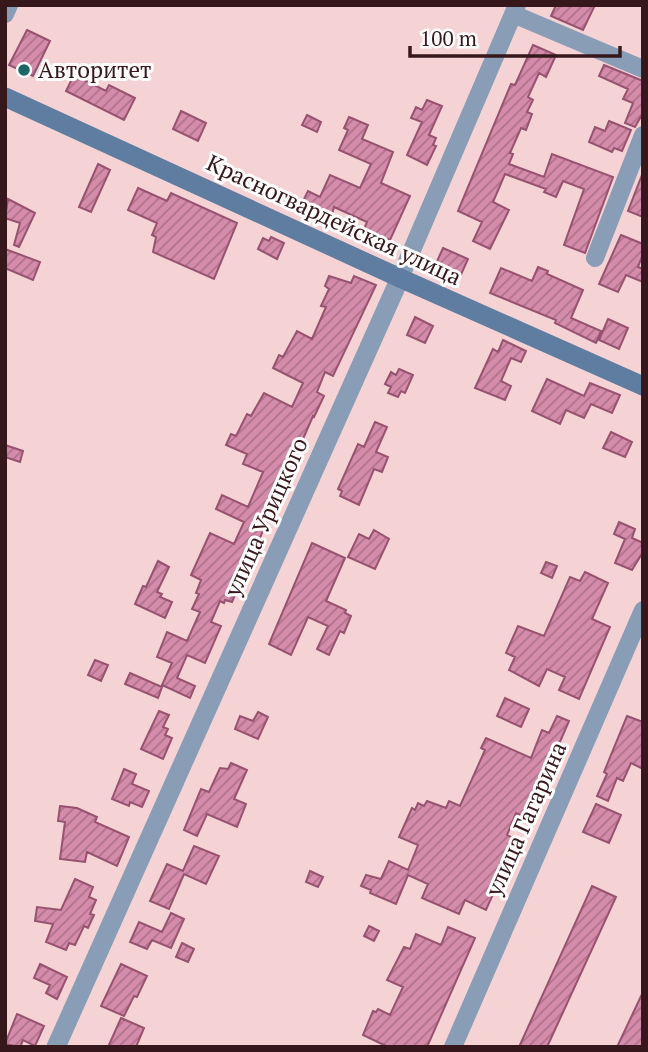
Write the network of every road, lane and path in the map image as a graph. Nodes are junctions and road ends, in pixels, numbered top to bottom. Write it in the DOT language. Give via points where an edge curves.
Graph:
graph roads {
  1 [pos="9,5"];
  2 [pos="515,10"];
  3 [pos="5,14"];
  4 [pos="643,69"];
  5 [pos="5,97"];
  6 [pos="643,135"];
  7 [pos="595,258"];
  8 [pos="400,278"];
  9 [pos="643,386"];
  10 [pos="643,610"];
  11 [pos="56,1047"];
  12 [pos="453,1047"];
  1 -- 3 [label="street"];
  2 -- 4 [label="street"];
  2 -- 8 [label="street, улица Урицкого"];
  5 -- 8 [label="main road, Красногвардейская улица"];
  6 -- 7 [label="street"];
  8 -- 9 [label="main road, Красногвардейская улица"];
  8 -- 11 [label="street, улица Урицкого"];
  10 -- 12 [label="street, улица Гагарина"];
}
